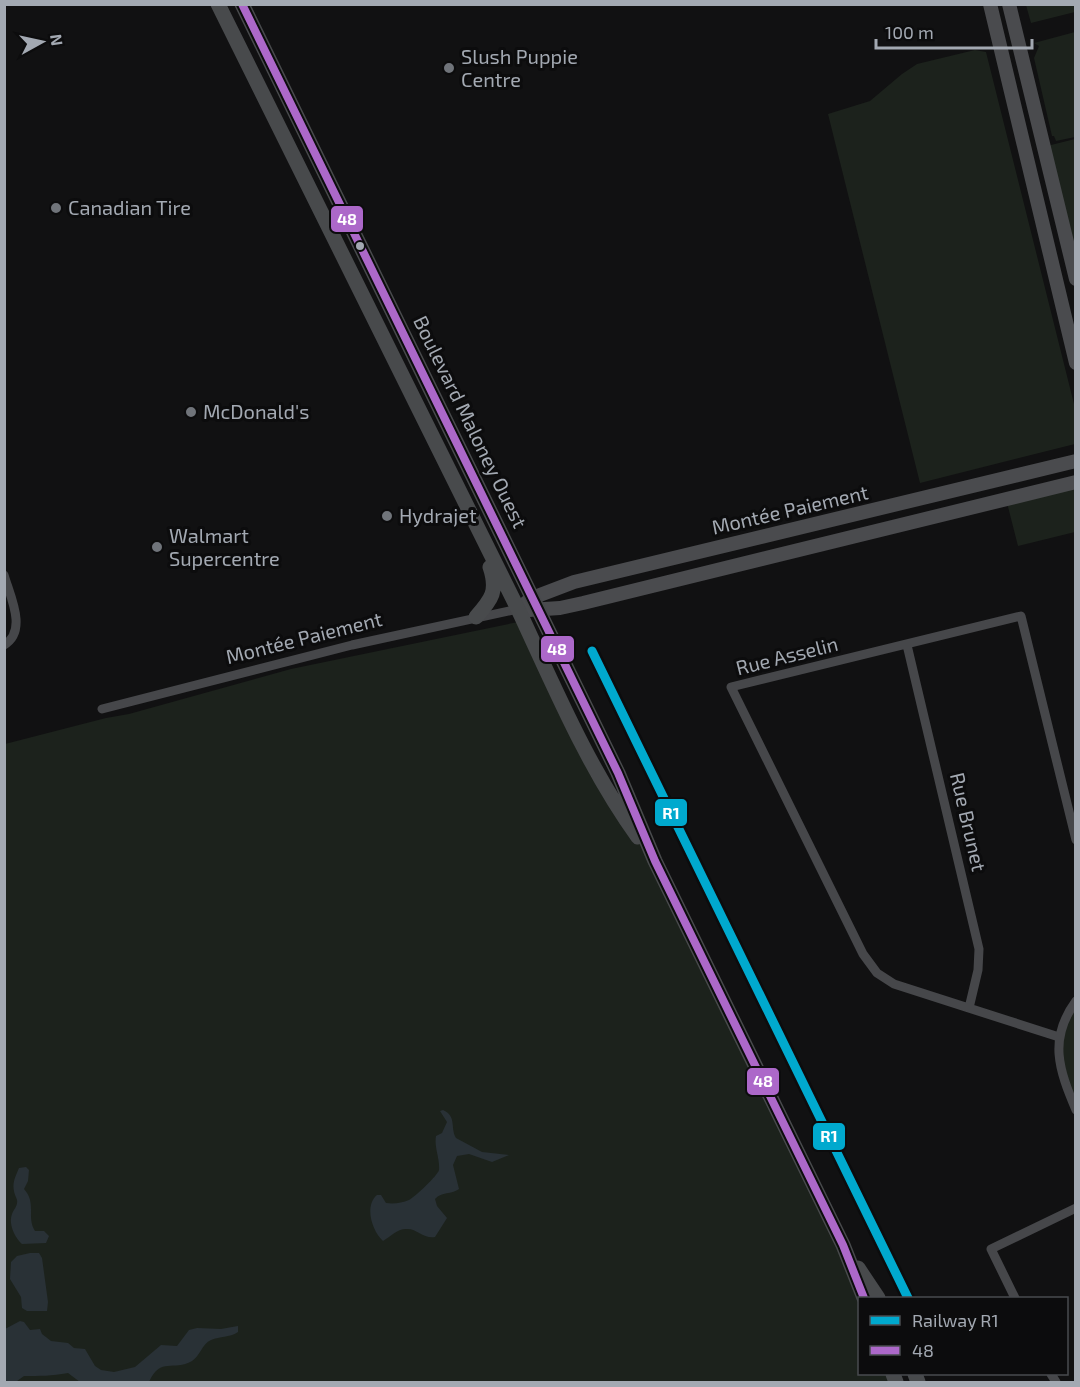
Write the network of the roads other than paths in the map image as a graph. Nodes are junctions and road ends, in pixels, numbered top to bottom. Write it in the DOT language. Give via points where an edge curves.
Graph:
graph roads {
  1 [pos="218,4"];
  2 [pos="242,4"];
  3 [pos="990,4"];
  4 [pos="1009,4"];
  5 [pos="1076,279"];
  6 [pos="1076,363"];
  7 [pos="1076,461"];
  8 [pos="1076,482"];
  9 [pos="477,527"];
  10 [pos="4,575"];
  11 [pos="536,604"];
  12 [pos="518,609"];
  13 [pos="476,617"];
  14 [pos="4,645"];
  15 [pos="907,645"];
  16 [pos="102,709"];
  17 [pos="1076,840"];
  18 [pos="655,861"];
  19 [pos="1076,1001"];
  20 [pos="969,1008"];
  21 [pos="1059,1037"];
  22 [pos="1076,1110"];
  23 [pos="1076,1208"];
  24 [pos="843,1245"];
  25 [pos="863,1297"];
  26 [pos="877,1297"];
  27 [pos="1014,1297"];
  1 -- 9 [label="main road, Boulevard Maloney Ouest"];
  2 -- 11 [label="main road, Boulevard Maloney Ouest"];
  3 -- 6 [label="main road"];
  4 -- 5 [label="main road"];
  7 -- 11 [label="main road, Montée Paiement" via="574,582"];
  8 -- 11 [label="main road, Montée Paiement" via="583,603"];
  9 -- 12 [label="main road, Boulevard Maloney Ouest"];
  9 -- 13 [label="main road" via="494,585 490,601"];
  10 -- 14 [label="street" via="16,626 13,638"];
  11 -- 12 [label="main road, Montée Paiement"];
  11 -- 18 [label="main road, Boulevard Maloney Ouest" via="618,773"];
  12 -- 13 [label="street, Montée Paiement"];
  12 -- 18 [label="main road, Boulevard Maloney Ouest" via="586,750 625,819"];
  13 -- 16 [label="street, Montée Paiement"];
  15 -- 17 [label="street, Rue Asselin" via="1021,616"];
  15 -- 20 [label="street, Rue Brunet" via="979,949"];
  15 -- 20 [label="street, Rue Asselin" via="731,687 870,964 884,979"];
  18 -- 24 [label="main road, Boulevard Maloney Ouest"];
  19 -- 21 [label="street"];
  20 -- 21 [label="street, Rue Asselin"];
  21 -- 22 [label="street" via="1060,1067"];
  23 -- 27 [label="street" via="991,1250"];
  24 -- 25 [label="main road, Boulevard Maloney Ouest"];
  24 -- 26 [label="main road, Boulevard Maloney Ouest"];
}
